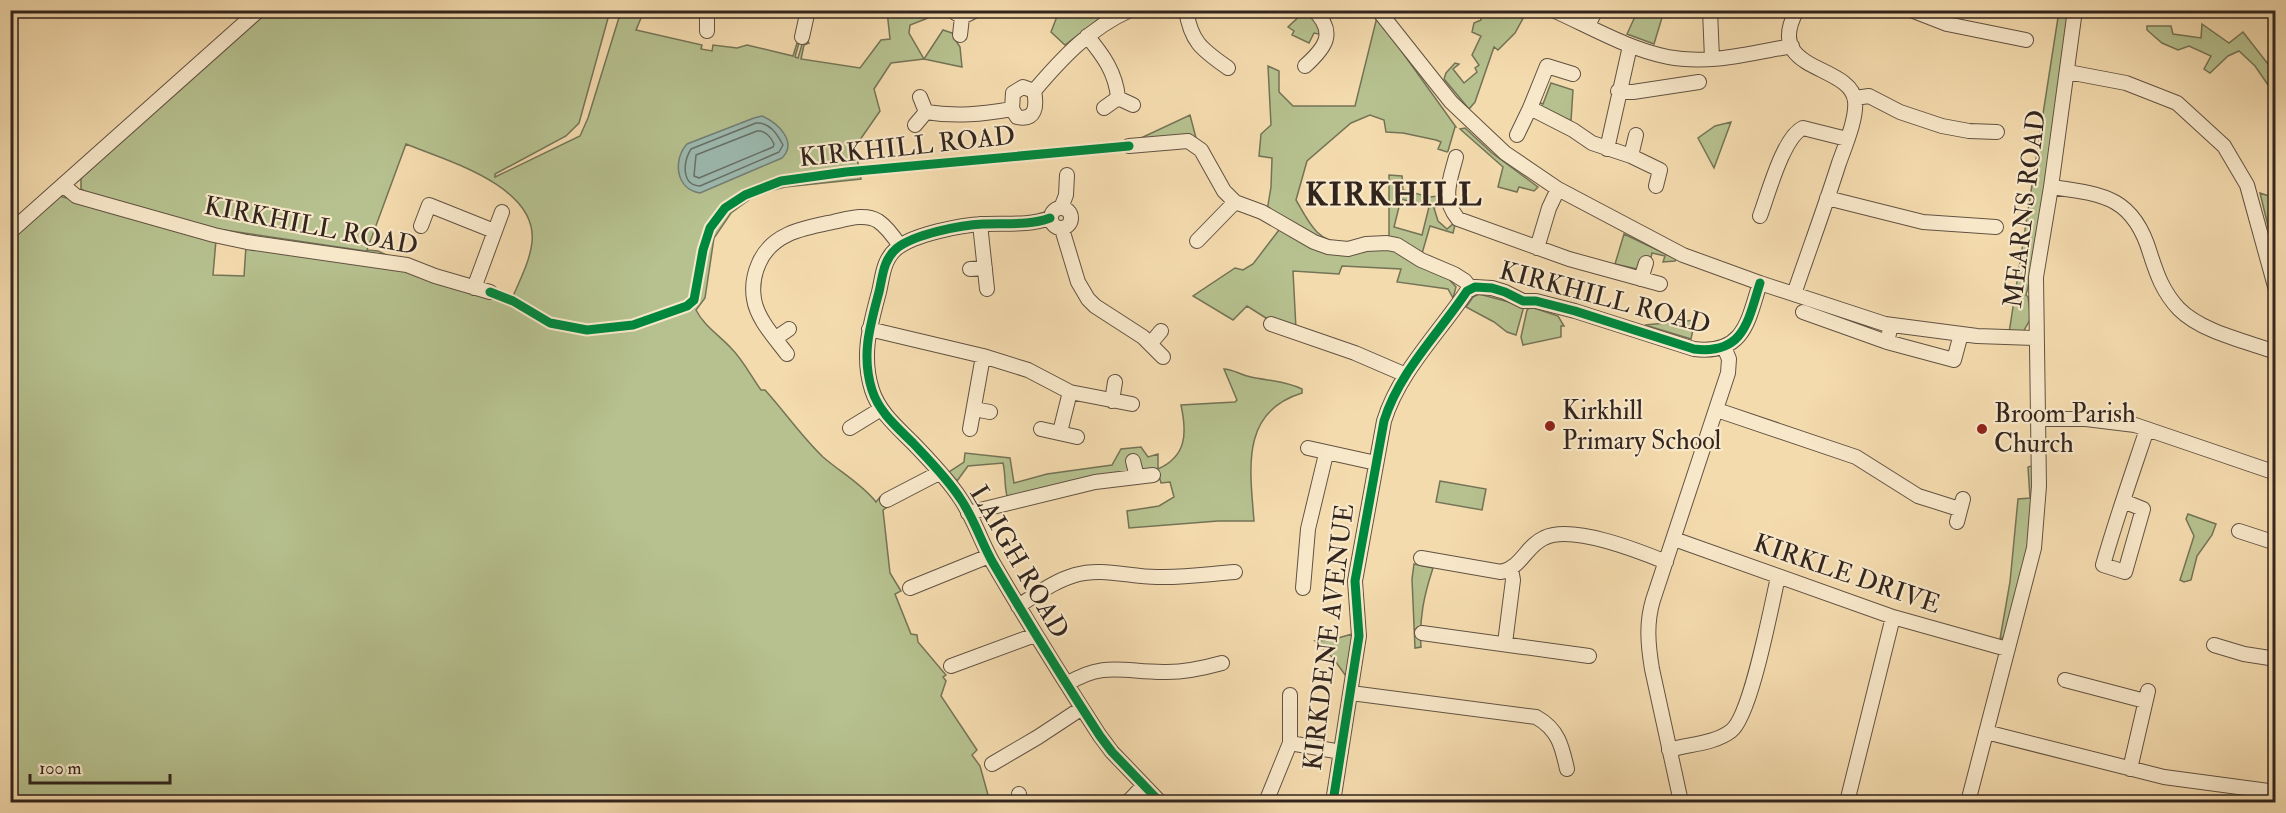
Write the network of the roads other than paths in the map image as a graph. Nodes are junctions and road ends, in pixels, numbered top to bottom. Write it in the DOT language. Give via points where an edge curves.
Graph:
graph roads {
  1 [pos="259,10"];
  2 [pos="707,10"];
  3 [pos="808,10"];
  4 [pos="976,10"];
  5 [pos="1186,10"];
  6 [pos="1314,10"];
  7 [pos="1378,10"];
  8 [pos="1553,10"];
  9 [pos="1596,10"];
  10 [pos="1710,10"];
  11 [pos="1797,10"];
  12 [pos="1911,10"];
  13 [pos="2075,10"];
  14 [pos="1123,12"];
  15 [pos="957,14"];
  16 [pos="1588,25"];
  17 [pos="706,31"];
  18 [pos="960,35"];
  19 [pos="1087,36"];
  20 [pos="802,37"];
  21 [pos="2026,40"];
  22 [pos="1630,46"];
  23 [pos="1792,46"];
  24 [pos="1712,59"];
  25 [pos="1305,66"];
  26 [pos="1228,68"];
  27 [pos="2068,72"];
  28 [pos="1573,74"];
  29 [pos="1699,82"];
  30 [pos="1034,91"];
  31 [pos="1618,91"];
  32 [pos="920,97"];
  33 [pos="1118,98"];
  34 [pos="1855,98"];
  35 [pos="1133,105"];
  36 [pos="1104,108"];
  37 [pos="1530,108"];
  38 [pos="1012,109"];
  39 [pos="926,112"];
  40 [pos="915,125"];
  41 [pos="1997,132"];
  42 [pos="1516,135"];
  43 [pos="1636,135"];
  44 [pos="1847,139"];
  45 [pos="1129,146"];
  46 [pos="1607,148"];
  47 [pos="1631,156"];
  48 [pos="1455,157"];
  49 [pos="1067,175"];
  50 [pos="63,185"];
  51 [pos="1656,186"];
  52 [pos="2051,188"];
  53 [pos="1558,189"];
  54 [pos="1827,198"];
  55 [pos="1235,202"];
  56 [pos="1061,207"];
  57 [pos="502,212"];
  58 [pos="1760,216"];
  59 [pos="1050,218"];
  60 [pos="981,224"];
  61 [pos="421,226"];
  62 [pos="1996,227"];
  63 [pos="1062,229"];
  64 [pos="494,231"];
  65 [pos="10,232"];
  66 [pos="1197,241"];
  67 [pos="900,246"];
  68 [pos="1537,248"];
  69 [pos="1646,262"];
  70 [pos="985,268"];
  71 [pos="970,269"];
  72 [pos="1641,279"];
  73 [pos="1760,283"];
  74 [pos="1660,284"];
  75 [pos="2275,286"];
  76 [pos="474,288"];
  77 [pos="987,289"];
  78 [pos="1471,289"];
  79 [pos="490,292"];
  80 [pos="1794,294"];
  81 [pos="1803,312"];
  82 [pos="1892,325"];
  83 [pos="789,329"];
  84 [pos="869,329"];
  85 [pos="1276,330"];
  86 [pos="1161,331"];
  87 [pos="1960,334"];
  88 [pos="776,338"];
  89 [pos="2035,338"];
  90 [pos="1887,342"];
  91 [pos="1151,343"];
  92 [pos="1724,347"];
  93 [pos="2276,352"];
  94 [pos="787,354"];
  95 [pos="983,356"];
  96 [pos="1163,357"];
  97 [pos="1406,375"];
  98 [pos="1115,382"];
  99 [pos="1070,392"];
  100 [pos="1112,400"];
  101 [pos="1132,404"];
  102 [pos="881,409"];
  103 [pos="974,409"];
  104 [pos="1717,410"];
  105 [pos="990,412"];
  106 [pos="2037,419"];
  107 [pos="850,428"];
  108 [pos="970,429"];
  109 [pos="1041,429"];
  110 [pos="2147,429"];
  111 [pos="1060,432"];
  112 [pos="1077,437"];
  113 [pos="1308,448"];
  114 [pos="1326,454"];
  115 [pos="1133,461"];
  116 [pos="1376,463"];
  117 [pos="939,473"];
  118 [pos="2276,473"];
  119 [pos="1153,475"];
  120 [pos="1137,477"];
  121 [pos="892,492"];
  122 [pos="2123,501"];
  123 [pos="1960,510"];
  124 [pos="968,513"];
  125 [pos="2240,531"];
  126 [pos="1674,539"];
  127 [pos="2276,543"];
  128 [pos="989,556"];
  129 [pos="1421,558"];
  130 [pos="1666,562"];
  131 [pos="1228,569"];
  132 [pos="1512,569"];
  133 [pos="1778,577"];
  134 [pos="1307,581"];
  135 [pos="918,588"];
  136 [pos="1018,606"];
  137 [pos="1893,617"];
  138 [pos="1422,633"];
  139 [pos="1035,635"];
  140 [pos="1505,643"];
  141 [pos="2214,645"];
  142 [pos="2007,649"];
  143 [pos="1589,656"];
  144 [pos="2276,658"];
  145 [pos="1222,663"];
  146 [pos="951,666"];
  147 [pos="2065,680"];
  148 [pos="1067,684"];
  149 [pos="1351,693"];
  150 [pos="1294,704"];
  151 [pos="1082,708"];
  152 [pos="1986,732"];
  153 [pos="1290,743"];
  154 [pos="1670,750"];
  155 [pos="1341,752"];
  156 [pos="1569,761"];
  157 [pos="992,764"];
  158 [pos="2130,769"];
  159 [pos="1144,785"];
  160 [pos="2276,792"];
  161 [pos="1270,801"];
  162 [pos="1128,802"];
  163 [pos="1160,802"];
  164 [pos="1333,802"];
  165 [pos="1681,802"];
  166 [pos="1847,802"];
  167 [pos="1968,802"];
  1 -- 50 [label="street"];
  2 -- 17 [label="street"];
  3 -- 20 [label="street"];
  4 -- 15 [label="street"];
  5 -- 26 [label="street" via="1188,27 1209,63"];
  6 -- 25 [label="street" via="1326,24 1328,35 1322,60"];
  7 -- 53 [label="street" via="1450,102 1505,153"];
  8 -- 16 [label="street"];
  9 -- 16 [label="street"];
  10 -- 24 [label="street"];
  11 -- 23 [label="street" via="1790,26"];
  12 -- 21 [label="street" via="1947,24"];
  13 -- 27 [label="street, MEARNS ROAD"];
  14 -- 19 [label="street"];
  15 -- 18 [label="street"];
  16 -- 22 [label="street"];
  19 -- 30 [label="street"];
  19 -- 33 [label="street" via="1112,69"];
  22 -- 24 [label="street" via="1669,57"];
  22 -- 31 [label="street"];
  23 -- 24 [label="street"];
  23 -- 34 [label="street" via="1804,60 1845,83"];
  27 -- 52 [label="street, MEARNS ROAD"];
  27 -- 75 [label="street" via="2126,83 2177,103 2224,146 2247,185"];
  28 -- 37 [label="street" via="1547,66"];
  29 -- 31 [label="street"];
  30 -- 38 [label="street" via="1027,87 1018,89 1012,98"];
  30 -- 38 [label="street" via="1036,108 1032,116 1017,117"];
  31 -- 46 [label="street"];
  32 -- 39 [label="street"];
  33 -- 35 [label="street"];
  33 -- 36 [label="street"];
  34 -- 41 [label="street" via="1869,96 1900,112 1942,126"];
  34 -- 44 [label="street"];
  37 -- 42 [label="street"];
  37 -- 46 [label="street"];
  38 -- 39 [label="street" via="967,116"];
  39 -- 40 [label="street"];
  43 -- 47 [label="street"];
  44 -- 54 [label="street"];
  44 -- 58 [label="street" via="1803,128 1797,131 1774,176"];
  45 -- 55 [label="street" via="1188,141 1201,150 1224,191"];
  46 -- 47 [label="street"];
  47 -- 51 [label="street" via="1660,170"];
  48 -- 68 [label="street" via="1457,180 1446,193 1458,219"];
  49 -- 56 [label="street"];
  50 -- 65 [label="street"];
  50 -- 76 [label="street, KIRKHILL ROAD" via="76,195 214,235 407,265"];
  52 -- 89 [label="street, MEARNS ROAD" via="2036,277"];
  52 -- 93 [label="street" via="2093,193 2120,205 2138,225 2159,282 2181,311 2197,324"];
  53 -- 68 [label="street"];
  53 -- 73 [label="street" via="1683,255"];
  54 -- 62 [label="street" via="1923,222"];
  54 -- 80 [label="street"];
  55 -- 66 [label="street" via="1209,221"];
  55 -- 78 [label="street, KIRKHILL ROAD" via="1328,247 1397,245 1454,274"];
  56 -- 59 [label="street"];
  56 -- 63 [label="street" via="1071,216 1070,223"];
  57 -- 64 [label="street"];
  59 -- 60 [label="street" via="1027,224"];
  59 -- 63 [label="street" via="1053,225"];
  60 -- 67 [label="street" via="913,238"];
  60 -- 70 [label="street"];
  61 -- 64 [label="street" via="429,205"];
  63 -- 91 [label="street" via="1078,282 1088,299"];
  64 -- 76 [label="street"];
  67 -- 84 [label="street, LAIGH ROAD" via="889,255 883,270"];
  67 -- 88 [label="street" via="878,221 864,217 795,231 770,246 755,272 754,299"];
  68 -- 72 [label="street"];
  69 -- 72 [label="street"];
  70 -- 71 [label="street"];
  70 -- 77 [label="street"];
  72 -- 74 [label="street"];
  73 -- 80 [label="street"];
  73 -- 92 [label="street, KIRKHILL ROAD" via="1747,324 1736,340"];
  76 -- 79 [label="street, KIRKHILL ROAD"];
  78 -- 92 [label="street, KIRKHILL ROAD" via="1482,286 1523,301 1536,300 1694,349"];
  78 -- 97 [label="street, KIRKDENE AVENUE"];
  80 -- 82 [label="street"];
  81 -- 90 [label="street"];
  82 -- 87 [label="street"];
  82 -- 90 [label="street"];
  83 -- 88 [label="street"];
  84 -- 95 [label="street"];
  84 -- 102 [label="street, LAIGH ROAD" via="868,375"];
  85 -- 97 [label="street" via="1355,353"];
  86 -- 91 [label="street"];
  87 -- 89 [label="street"];
  87 -- 90 [label="street" via="1954,360"];
  88 -- 94 [label="street"];
  89 -- 106 [label="street, MEARNS ROAD"];
  91 -- 96 [label="street"];
  92 -- 104 [label="street" via="1729,366"];
  95 -- 99 [label="street" via="1028,370"];
  95 -- 103 [label="street"];
  97 -- 116 [label="street, KIRKDENE AVENUE" via="1389,407"];
  98 -- 100 [label="street"];
  99 -- 100 [label="street"];
  99 -- 111 [label="street"];
  100 -- 101 [label="street"];
  102 -- 107 [label="street"];
  102 -- 117 [label="street, LAIGH ROAD"];
  103 -- 105 [label="street"];
  103 -- 108 [label="street"];
  104 -- 123 [label="street" via="1856,457 1918,496"];
  104 -- 126 [label="street"];
  106 -- 110 [label="street" via="2086,419"];
  106 -- 142 [label="street, MEARNS ROAD" via="2035,538"];
  109 -- 111 [label="street"];
  110 -- 118 [label="street"];
  110 -- 122 [label="street"];
  111 -- 112 [label="street"];
  113 -- 114 [label="street"];
  114 -- 116 [label="street"];
  114 -- 134 [label="street" via="1308,529"];
  115 -- 120 [label="street"];
  116 -- 149 [label="street, KIRKDENE AVENUE" via="1355,581 1359,636"];
  117 -- 121 [label="street, LAIGH ROAD"];
  117 -- 124 [label="street, LAIGH ROAD"];
  119 -- 120 [label="street"];
  120 -- 124 [label="street" via="1095,482"];
  122 -- 122 [label="street" via="2103,565 2125,572 2144,509"];
  124 -- 128 [label="street, LAIGH ROAD"];
  125 -- 127 [label="street" via="2252,542"];
  126 -- 130 [label="street"];
  126 -- 133 [label="street, KIRKLE DRIVE"];
  128 -- 135 [label="street"];
  128 -- 136 [label="street, LAIGH ROAD"];
  129 -- 132 [label="street" via="1492,571"];
  130 -- 132 [label="street" via="1607,541 1565,534 1544,538"];
  130 -- 154 [label="street" via="1650,610 1649,648"];
  131 -- 136 [label="street" via="1182,578 1085,572 1060,580"];
  132 -- 140 [label="street"];
  133 -- 137 [label="street, KIRKLE DRIVE"];
  133 -- 154 [label="street" via="1748,701 1738,724 1712,741"];
  136 -- 139 [label="street, LAIGH ROAD"];
  137 -- 142 [label="street, KIRKLE DRIVE"];
  137 -- 166 [label="street"];
  138 -- 140 [label="street"];
  139 -- 146 [label="street" via="967,667"];
  139 -- 148 [label="street, LAIGH ROAD"];
  140 -- 143 [label="street"];
  141 -- 144 [label="street"];
  142 -- 152 [label="street, MEARNS ROAD"];
  145 -- 148 [label="street" via="1202,673 1096,670"];
  147 -- 158 [label="street" via="2146,696"];
  148 -- 151 [label="street, LAIGH ROAD"];
  149 -- 155 [label="street, KIRKDENE AVENUE"];
  149 -- 156 [label="street" via="1536,717 1555,731"];
  150 -- 153 [label="street"];
  151 -- 157 [label="street" via="1004,749"];
  151 -- 159 [label="street, LAIGH ROAD" via="1112,752"];
  152 -- 158 [label="street"];
  152 -- 167 [label="street, MEARNS ROAD"];
  153 -- 155 [label="street"];
  153 -- 161 [label="street"];
  154 -- 165 [label="street"];
  155 -- 164 [label="street, KIRKDENE AVENUE"];
  158 -- 160 [label="street"];
  159 -- 162 [label="street"];
  159 -- 163 [label="street, LAIGH ROAD"];
}
